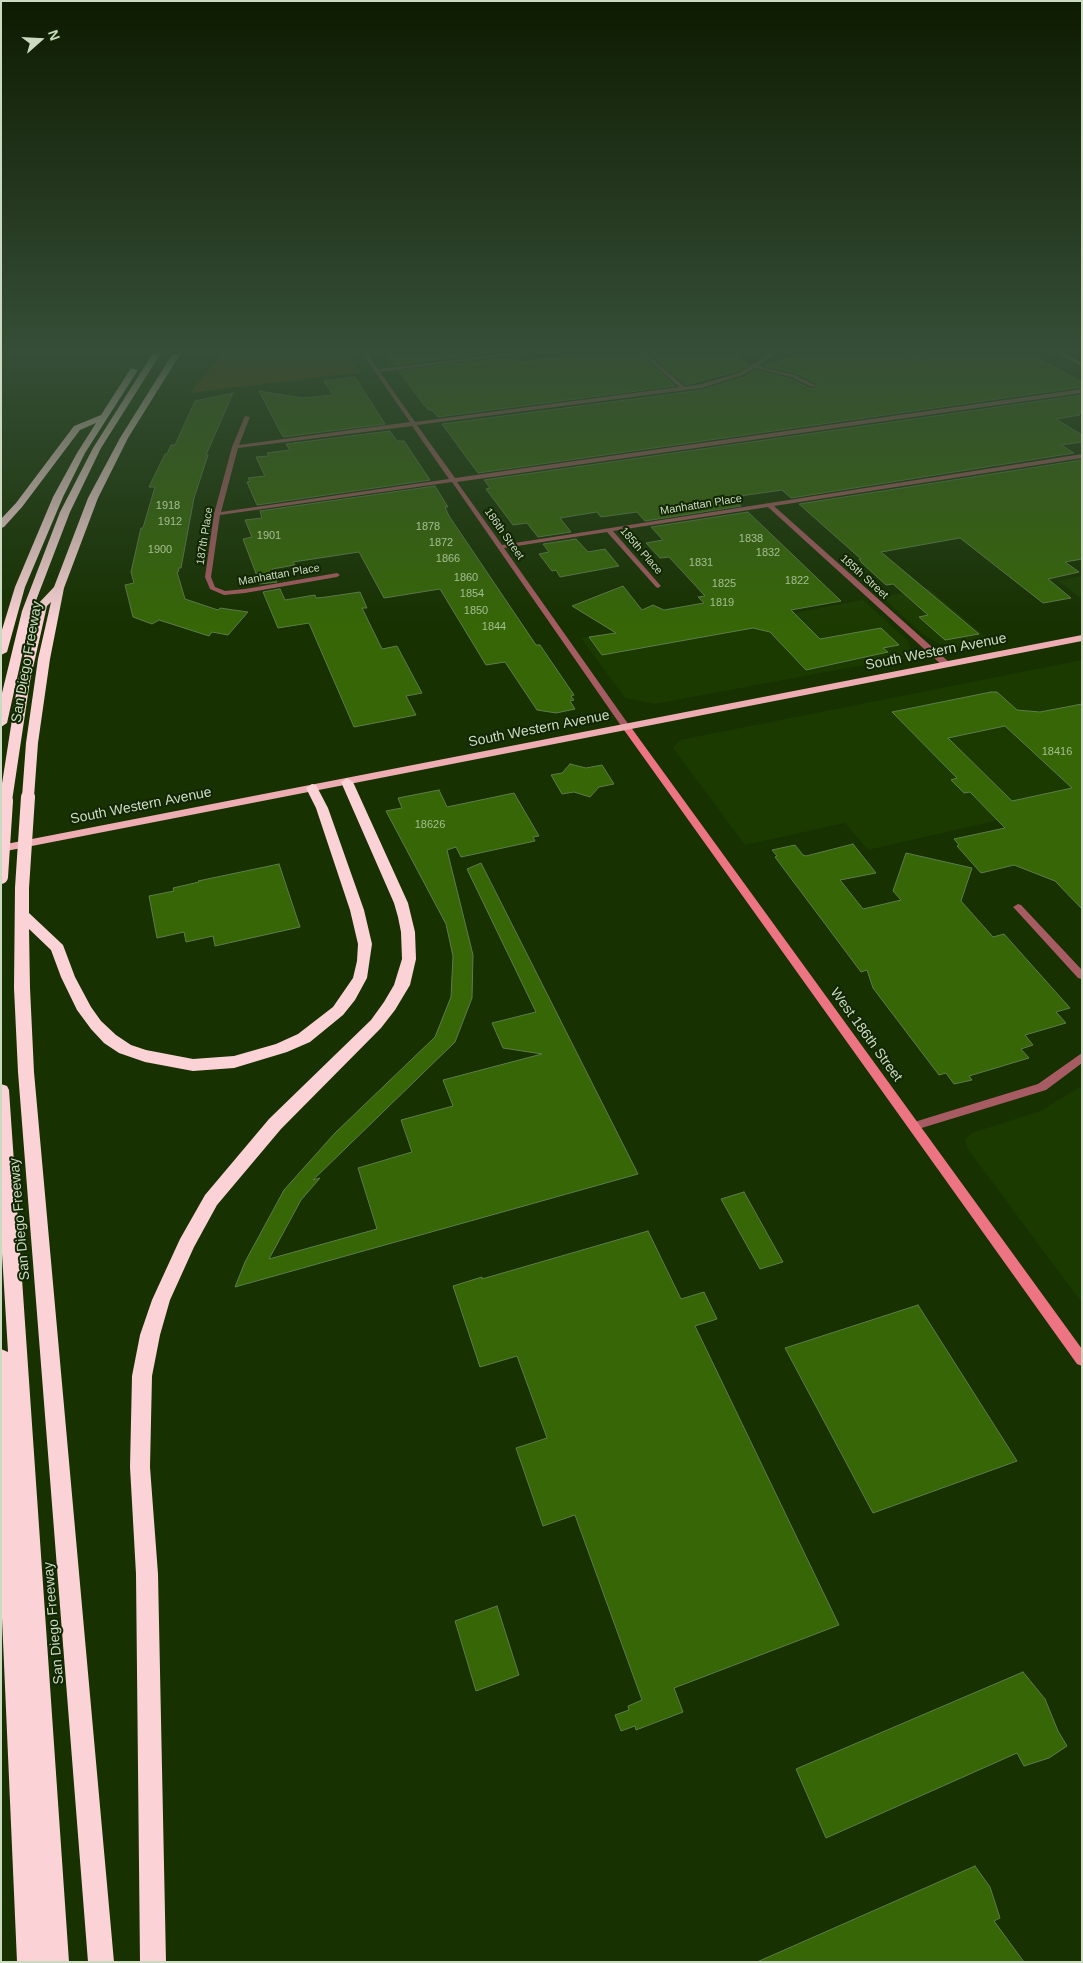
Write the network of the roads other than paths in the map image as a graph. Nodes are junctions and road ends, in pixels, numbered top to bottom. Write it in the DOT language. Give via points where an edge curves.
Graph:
graph roads {
  1 [pos="64,445"];
  2 [pos="86,445"];
  3 [pos="99,445"];
  4 [pos="121,445"];
  5 [pos="254,445"];
  6 [pos="429,445"];
  7 [pos="704,445"];
  8 [pos="235,447"];
  9 [pos="1082,456"];
  10 [pos="454,480"];
  11 [pos="769,505"];
  12 [pos="217,514"];
  13 [pos="1,525"];
  14 [pos="608,530"];
  15 [pos="501,547"];
  16 [pos="337,575"];
  17 [pos="658,586"];
  18 [pos="59,588"];
  19 [pos="224,593"];
  20 [pos="1082,638"];
  21 [pos="1,652"];
  22 [pos="947,665"];
  23 [pos="1,724"];
  24 [pos="627,728"];
  25 [pos="347,782"];
  26 [pos="312,788"];
  27 [pos="1,849"];
  28 [pos="1,877"];
  29 [pos="1018,907"];
  30 [pos="22,914"];
  31 [pos="1082,976"];
  32 [pos="1082,1057"];
  33 [pos="1,1090"];
  34 [pos="915,1126"];
  35 [pos="1,1358"];
  36 [pos="1082,1360"];
  37 [pos="30,1962"];
  38 [pos="56,1962"];
  39 [pos="101,1962"];
  40 [pos="153,1962"];
  1 -- 13 [label="highway"];
  2 -- 21 [label="highway, San Diego Freeway" via="45,525 20,587"];
  3 -- 23 [label="highway" via="65,512 27,611"];
  4 -- 18 [label="highway, San Diego Freeway" via="94,498"];
  5 -- 8 [label="street"];
  6 -- 10 [label="street, 186th Street"];
  7 -- 10 [label="street"];
  8 -- 12 [label="street, 187th Place"];
  9 -- 11 [label="street, Manhattan Place"];
  10 -- 12 [label="street"];
  10 -- 15 [label="street, 186th Street"];
  11 -- 14 [label="street, Manhattan Place"];
  11 -- 22 [label="street, 185th Street"];
  12 -- 19 [label="street, 187th Place" via="208,577 212,588"];
  14 -- 15 [label="street, Manhattan Place"];
  14 -- 17 [label="street, 185th Place"];
  15 -- 24 [label="street, 186th Street"];
  16 -- 19 [label="street, Manhattan Place"];
  18 -- 28 [label="highway, bridge" via="42,605 24,681 6,801"];
  18 -- 30 [label="highway, San Diego Freeway, bridge" via="44,659 32,743"];
  20 -- 22 [label="main road, South Western Avenue"];
  22 -- 24 [label="main road, South Western Avenue"];
  24 -- 25 [label="main road, South Western Avenue"];
  24 -- 34 [label="street, West 186th Street"];
  25 -- 26 [label="main road, South Western Avenue"];
  25 -- 40 [label="highway" via="405,917 409,959 402,985 376,1024 275,1124 211,1200 186,1244 161,1300 142,1376 140,1467 147,1574"];
  26 -- 27 [label="main road, South Western Avenue"];
  26 -- 30 [label="highway" via="357,910 365,944 364,961 360,978 338,1011 304,1038 281,1048 234,1062 193,1065 125,1049 96,1025 68,978 58,948"];
  29 -- 31 [label="street"];
  30 -- 39 [label="highway, San Diego Freeway" via="26,1072"];
  32 -- 34 [label="street" via="1042,1087"];
  33 -- 38 [label="highway"];
  34 -- 36 [label="street, West 186th Street"];
  35 -- 37 [label="highway"];
}
